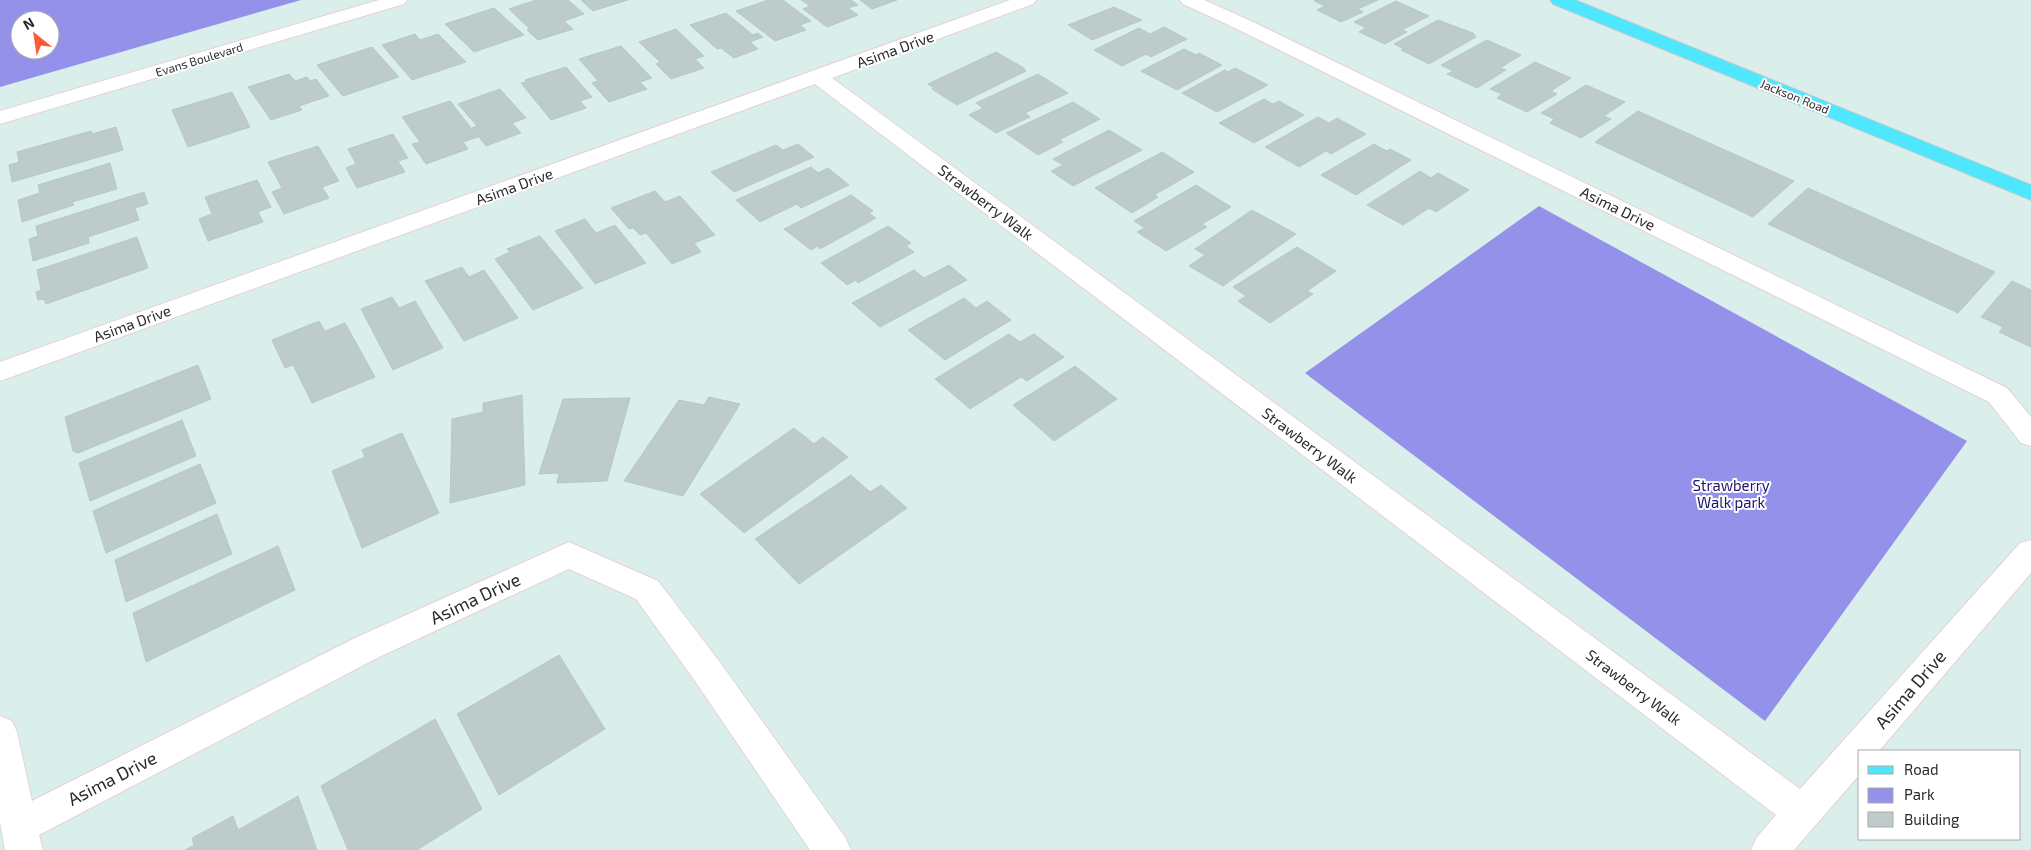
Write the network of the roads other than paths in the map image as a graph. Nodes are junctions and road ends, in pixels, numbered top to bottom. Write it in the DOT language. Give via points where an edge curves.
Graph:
graph roads {
  1 [pos="398,0"];
  2 [pos="1027,0"];
  3 [pos="1189,0"];
  4 [pos="1559,0"];
  5 [pos="819,78"];
  6 [pos="0,118"];
  7 [pos="2031,193"];
  8 [pos="0,372"];
  9 [pos="2031,436"];
  10 [pos="2031,552"];
  11 [pos="0,732"];
  12 [pos="1801,812"];
  13 [pos="22,838"];
  14 [pos="832,850"];
  15 [pos="1770,850"];
  1 -- 6 [label="street, Evans Boulevard"];
  2 -- 5 [label="street, Asima Drive"];
  3 -- 9 [label="street, Asima Drive" via="1998,395"];
  4 -- 7 [label="main road, Jackson Road"];
  5 -- 8 [label="street, Asima Drive" via="209,294"];
  5 -- 12 [label="street, Strawberry Walk"];
  10 -- 12 [label="street, Asima Drive"];
  11 -- 13 [label="street"];
  12 -- 15 [label="street, Asima Drive"];
  13 -- 14 [label="street, Asima Drive" via="368,647 569,555 646,590"];
}
